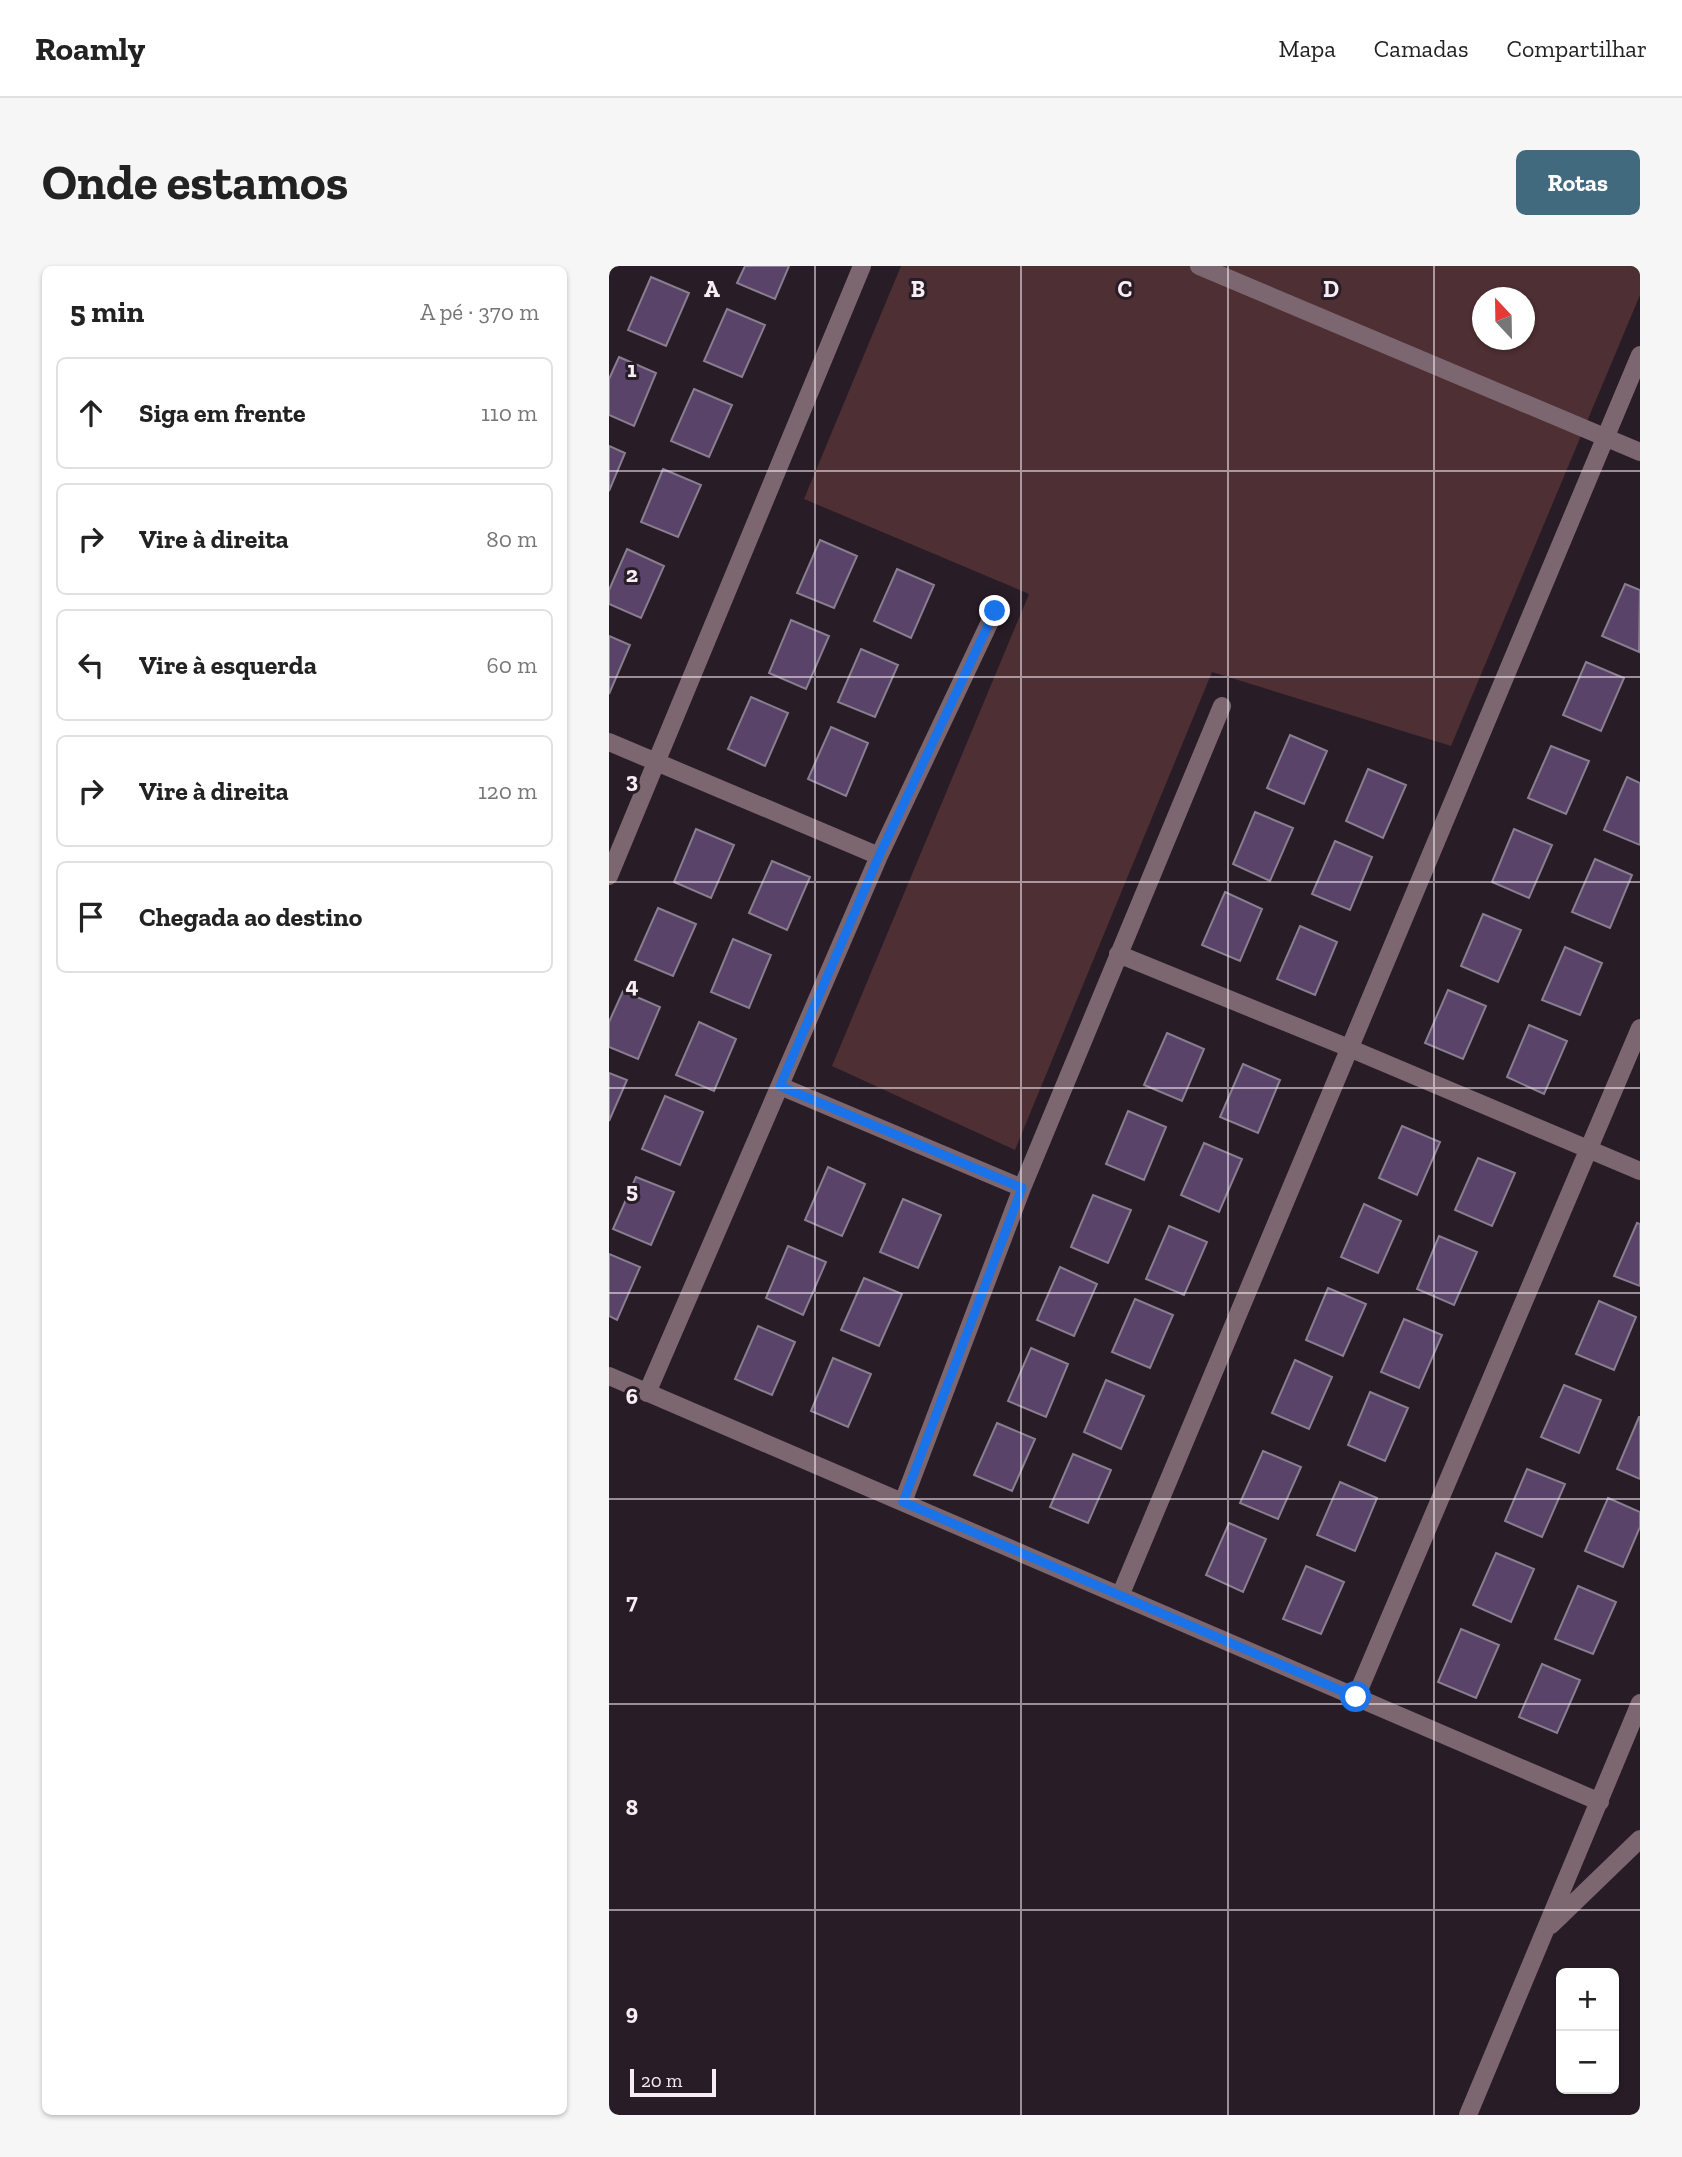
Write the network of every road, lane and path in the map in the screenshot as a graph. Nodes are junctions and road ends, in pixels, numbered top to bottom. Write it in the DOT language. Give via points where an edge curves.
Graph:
graph roads {
  1 [pos="862,266"];
  2 [pos="1199,266"];
  3 [pos="1640,355"];
  4 [pos="1604,437"];
  5 [pos="1640,452"];
  6 [pos="995,611"];
  7 [pos="1222,706"];
  8 [pos="609,742"];
  9 [pos="657,762"];
  10 [pos="879,856"];
  11 [pos="609,876"];
  12 [pos="1118,954"];
  13 [pos="1640,1028"];
  14 [pos="1349,1048"];
  15 [pos="780,1086"];
  16 [pos="1589,1148"];
  17 [pos="1640,1171"];
  18 [pos="1022,1188"];
  19 [pos="609,1376"];
  20 [pos="647,1393"];
  21 [pos="903,1502"];
  22 [pos="1120,1596"];
  23 [pos="1356,1697"];
  24 [pos="1640,1703"];
  25 [pos="1599,1802"];
  26 [pos="1640,1839"];
  27 [pos="1543,1933"];
  28 [pos="1468,2115"];
  1 -- 9 [label="street"];
  2 -- 4 [label="street"];
  3 -- 4 [label="street"];
  4 -- 5 [label="street"];
  4 -- 14 [label="street"];
  6 -- 10 [label="street"];
  7 -- 12 [label="street"];
  8 -- 9 [label="street"];
  9 -- 10 [label="street"];
  9 -- 11 [label="street"];
  10 -- 15 [label="street"];
  12 -- 14 [label="street"];
  12 -- 18 [label="street"];
  13 -- 16 [label="street"];
  14 -- 16 [label="street"];
  14 -- 22 [label="street"];
  15 -- 18 [label="street"];
  15 -- 20 [label="street"];
  16 -- 17 [label="street"];
  16 -- 23 [label="street"];
  18 -- 21 [label="street"];
  19 -- 20 [label="street"];
  20 -- 21 [label="street"];
  21 -- 22 [label="street"];
  22 -- 23 [label="street"];
  23 -- 25 [label="street"];
  24 -- 25 [label="street"];
  25 -- 27 [label="street"];
  26 -- 27 [label="street"];
  27 -- 28 [label="street"];
}
